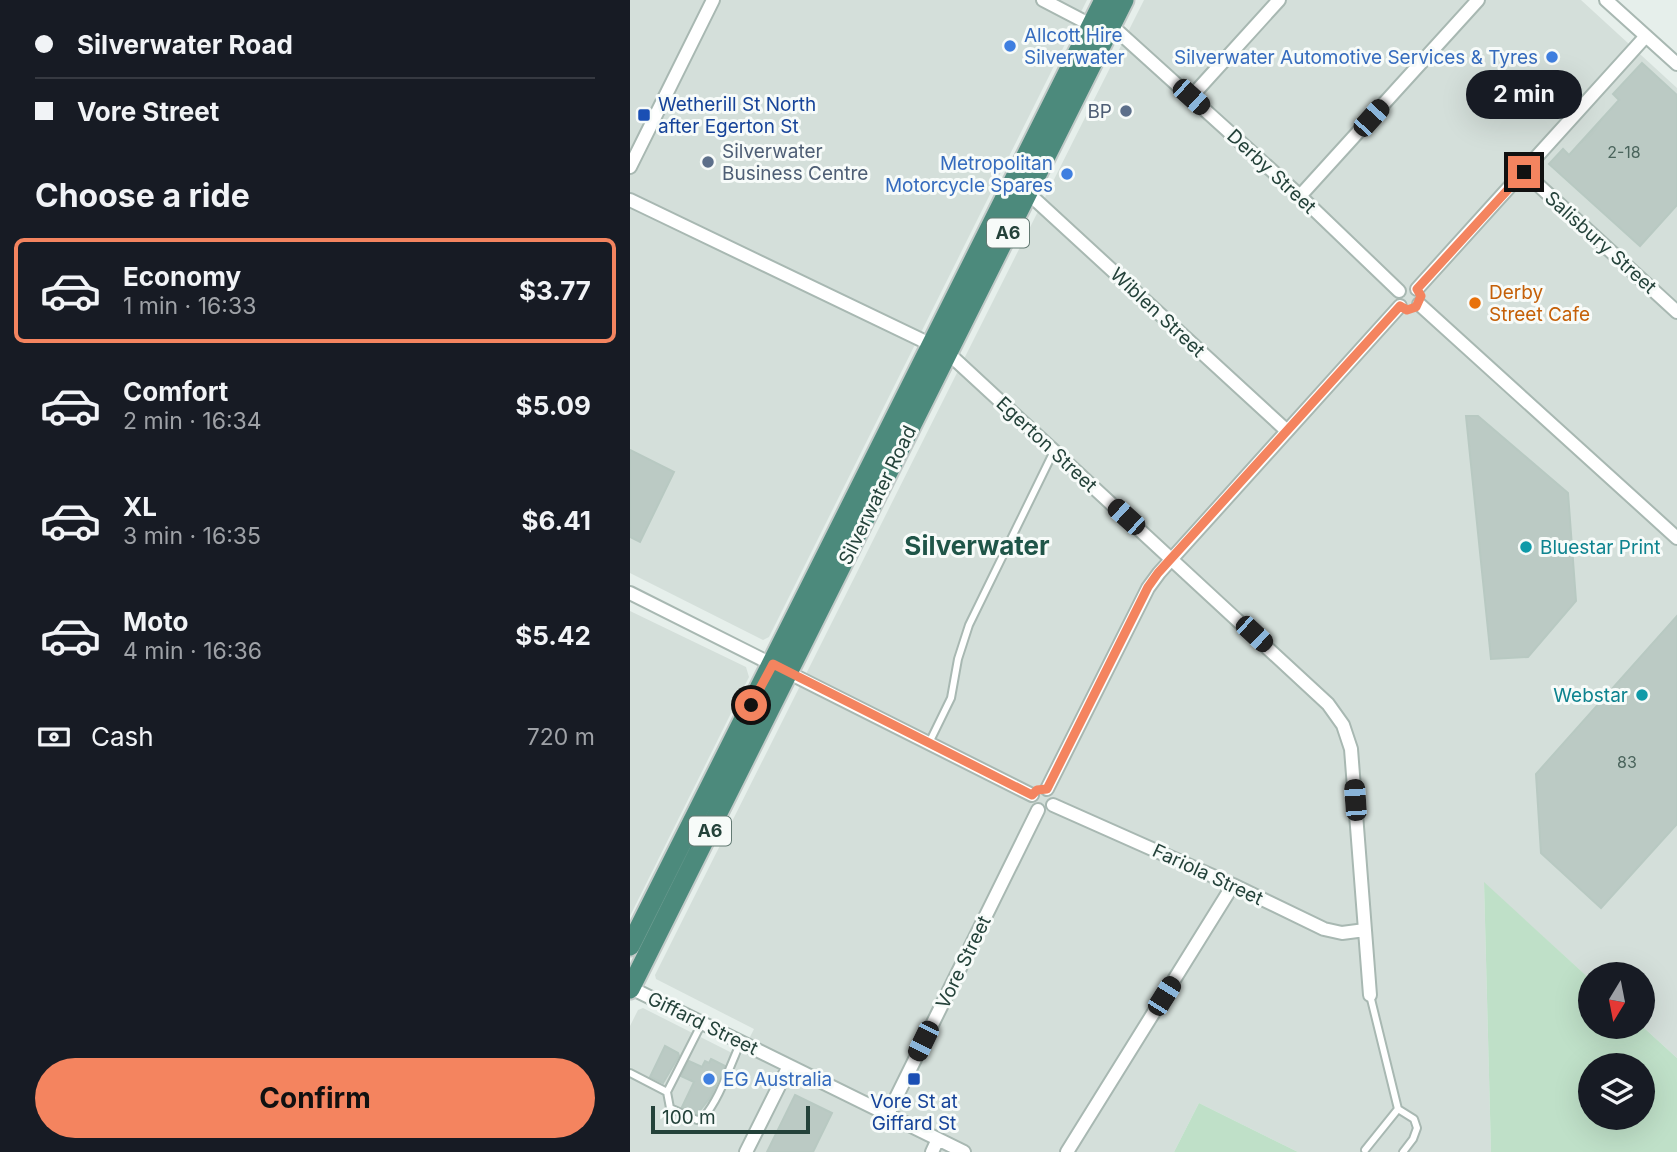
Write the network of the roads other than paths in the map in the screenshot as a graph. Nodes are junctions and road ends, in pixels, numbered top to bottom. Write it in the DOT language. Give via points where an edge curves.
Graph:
graph roads {
  1 [pos="713,0"];
  2 [pos="1043,0"];
  3 [pos="1104,0"];
  4 [pos="1125,0"];
  5 [pos="1279,0"];
  6 [pos="1478,0"];
  7 [pos="1606,0"];
  8 [pos="1091,25"];
  9 [pos="1111,26"];
  10 [pos="1646,36"];
  11 [pos="1677,65"];
  12 [pos="1191,97"];
  13 [pos="630,167"];
  14 [pos="1524,172"];
  15 [pos="1028,193"];
  16 [pos="1300,196"];
  17 [pos="630,200"];
  18 [pos="1417,289"];
  19 [pos="1399,291"];
  20 [pos="1419,304"];
  21 [pos="1400,306"];
  22 [pos="1677,312"];
  23 [pos="940,349"];
  24 [pos="1287,431"];
  25 [pos="1054,451"];
  26 [pos="1675,534"];
  27 [pos="1172,558"];
  28 [pos="630,593"];
  29 [pos="781,668"];
  30 [pos="929,743"];
  31 [pos="1047,789"];
  32 [pos="1032,795"];
  33 [pos="1053,804"];
  34 [pos="1038,810"];
  35 [pos="1233,885"];
  36 [pos="1365,930"];
  37 [pos="630,946"];
  38 [pos="630,988"];
  39 [pos="1370,995"];
  40 [pos="702,1023"];
  41 [pos="741,1042"];
  42 [pos="789,1066"];
  43 [pos="630,1073"];
  44 [pos="667,1092"];
  45 [pos="1398,1109"];
  46 [pos="888,1114"];
  47 [pos="938,1139"];
  48 [pos="1365,1150"];
  49 [pos="746,1152"];
  50 [pos="932,1152"];
  51 [pos="964,1152"];
  52 [pos="1067,1152"];
  53 [pos="1403,1152"];
  1 -- 13 [label="street"];
  2 -- 8 [label="street"];
  3 -- 8 [label="highway, Silverwater Road / A6"];
  4 -- 9 [label="highway, Silverwater Road / A6"];
  5 -- 12 [label="street"];
  6 -- 16 [label="street"];
  7 -- 10 [label="street"];
  8 -- 23 [label="highway, Silverwater Road / A6"];
  9 -- 12 [label="street, Derby Street"];
  9 -- 15 [label="highway, Silverwater Road / A6"];
  10 -- 11 [label="street"];
  10 -- 14 [label="street"];
  12 -- 16 [label="street, Derby Street"];
  14 -- 18 [label="street"];
  14 -- 22 [label="street, Salisbury Street"];
  15 -- 23 [label="highway, Silverwater Road / A6"];
  15 -- 24 [label="street, Wiblen Street"];
  16 -- 19 [label="street, Derby Street"];
  17 -- 23 [label="street, Egerton Street"];
  18 -- 19 [label="street" via="1408,286"];
  18 -- 20 [label="street"];
  19 -- 21 [label="street"];
  20 -- 21 [label="street" via="1410,310"];
  20 -- 26 [label="street"];
  21 -- 24 [label="street"];
  23 -- 25 [label="street, Egerton Street"];
  23 -- 29 [label="highway, Silverwater Road / A6"];
  24 -- 27 [label="street"];
  25 -- 27 [label="street, Egerton Street"];
  25 -- 30 [label="lane" via="969,625 951,698"];
  27 -- 31 [label="street" via="1148,587"];
  27 -- 36 [label="street, Egerton Street" via="1328,704 1343,725 1351,749"];
  28 -- 29 [label="street"];
  29 -- 30 [label="street"];
  29 -- 37 [label="highway, Silverwater Road / A6" via="720,762"];
  29 -- 38 [label="highway, Silverwater Road / A6"];
  30 -- 32 [label="street"];
  31 -- 32 [label="street"];
  31 -- 33 [label="street" via="1053,794"];
  32 -- 34 [label="street" via="1032,805"];
  33 -- 34 [label="street" via="1048,810"];
  33 -- 35 [label="street, Fariola Street"];
  34 -- 46 [label="street, Vore Street"];
  35 -- 36 [label="street, Fariola Street" via="1333,932"];
  35 -- 52 [label="street"];
  36 -- 39 [label="street, Egerton Street"];
  38 -- 40 [label="street, Giffard Street"];
  39 -- 45 [label="lane"];
  40 -- 41 [label="street, Giffard Street"];
  40 -- 44 [label="lane"];
  41 -- 42 [label="street, Giffard Street"];
  41 -- 44 [label="lane" via="703,1118 697,1120 670,1108"];
  42 -- 46 [label="street, Giffard Street"];
  42 -- 49 [label="street"];
  43 -- 44 [label="lane"];
  45 -- 48 [label="lane"];
  45 -- 53 [label="lane" via="1414,1119 1417,1128"];
  46 -- 47 [label="street, Giffard Street"];
  47 -- 50 [label="street"];
  47 -- 51 [label="street, Giffard Street"];
}
